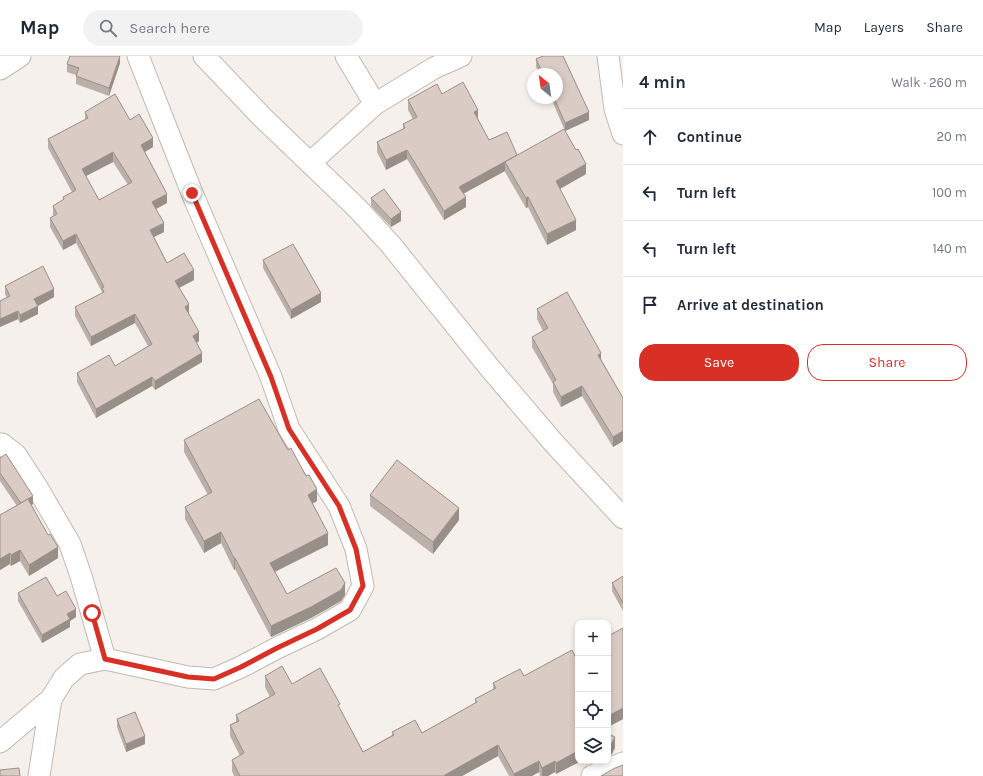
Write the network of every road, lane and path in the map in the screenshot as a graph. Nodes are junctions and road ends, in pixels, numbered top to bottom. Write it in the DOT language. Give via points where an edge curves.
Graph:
graph roads {
  1 [pos="20,56"];
  2 [pos="138,56"];
  3 [pos="204,56"];
  4 [pos="346,56"];
  5 [pos="461,56"];
  6 [pos="608,56"];
  7 [pos="0,69"];
  8 [pos="375,104"];
  9 [pos="623,134"];
  10 [pos="310,163"];
  11 [pos="0,444"];
  12 [pos="623,518"];
  13 [pos="105,659"];
  14 [pos="51,699"];
  15 [pos="0,742"];
  16 [pos="623,763"];
  17 [pos="39,776"];
  18 [pos="592,776"];
  1 -- 7 [label="street"];
  2 -- 13 [label="street" via="192,193 271,377 289,429 339,506 356,549 363,586 350,610 317,629 214,679 188,677"];
  3 -- 10 [label="street"];
  4 -- 8 [label="street"];
  5 -- 8 [label="street" via="434,68"];
  6 -- 9 [label="street" via="615,109"];
  8 -- 10 [label="street"];
  10 -- 12 [label="street" via="391,245 489,367"];
  11 -- 13 [label="street" via="16,455 70,544"];
  13 -- 14 [label="street" via="80,664 64,678"];
  14 -- 15 [label="street"];
  14 -- 17 [label="street"];
  16 -- 18 [label="street"];
}
